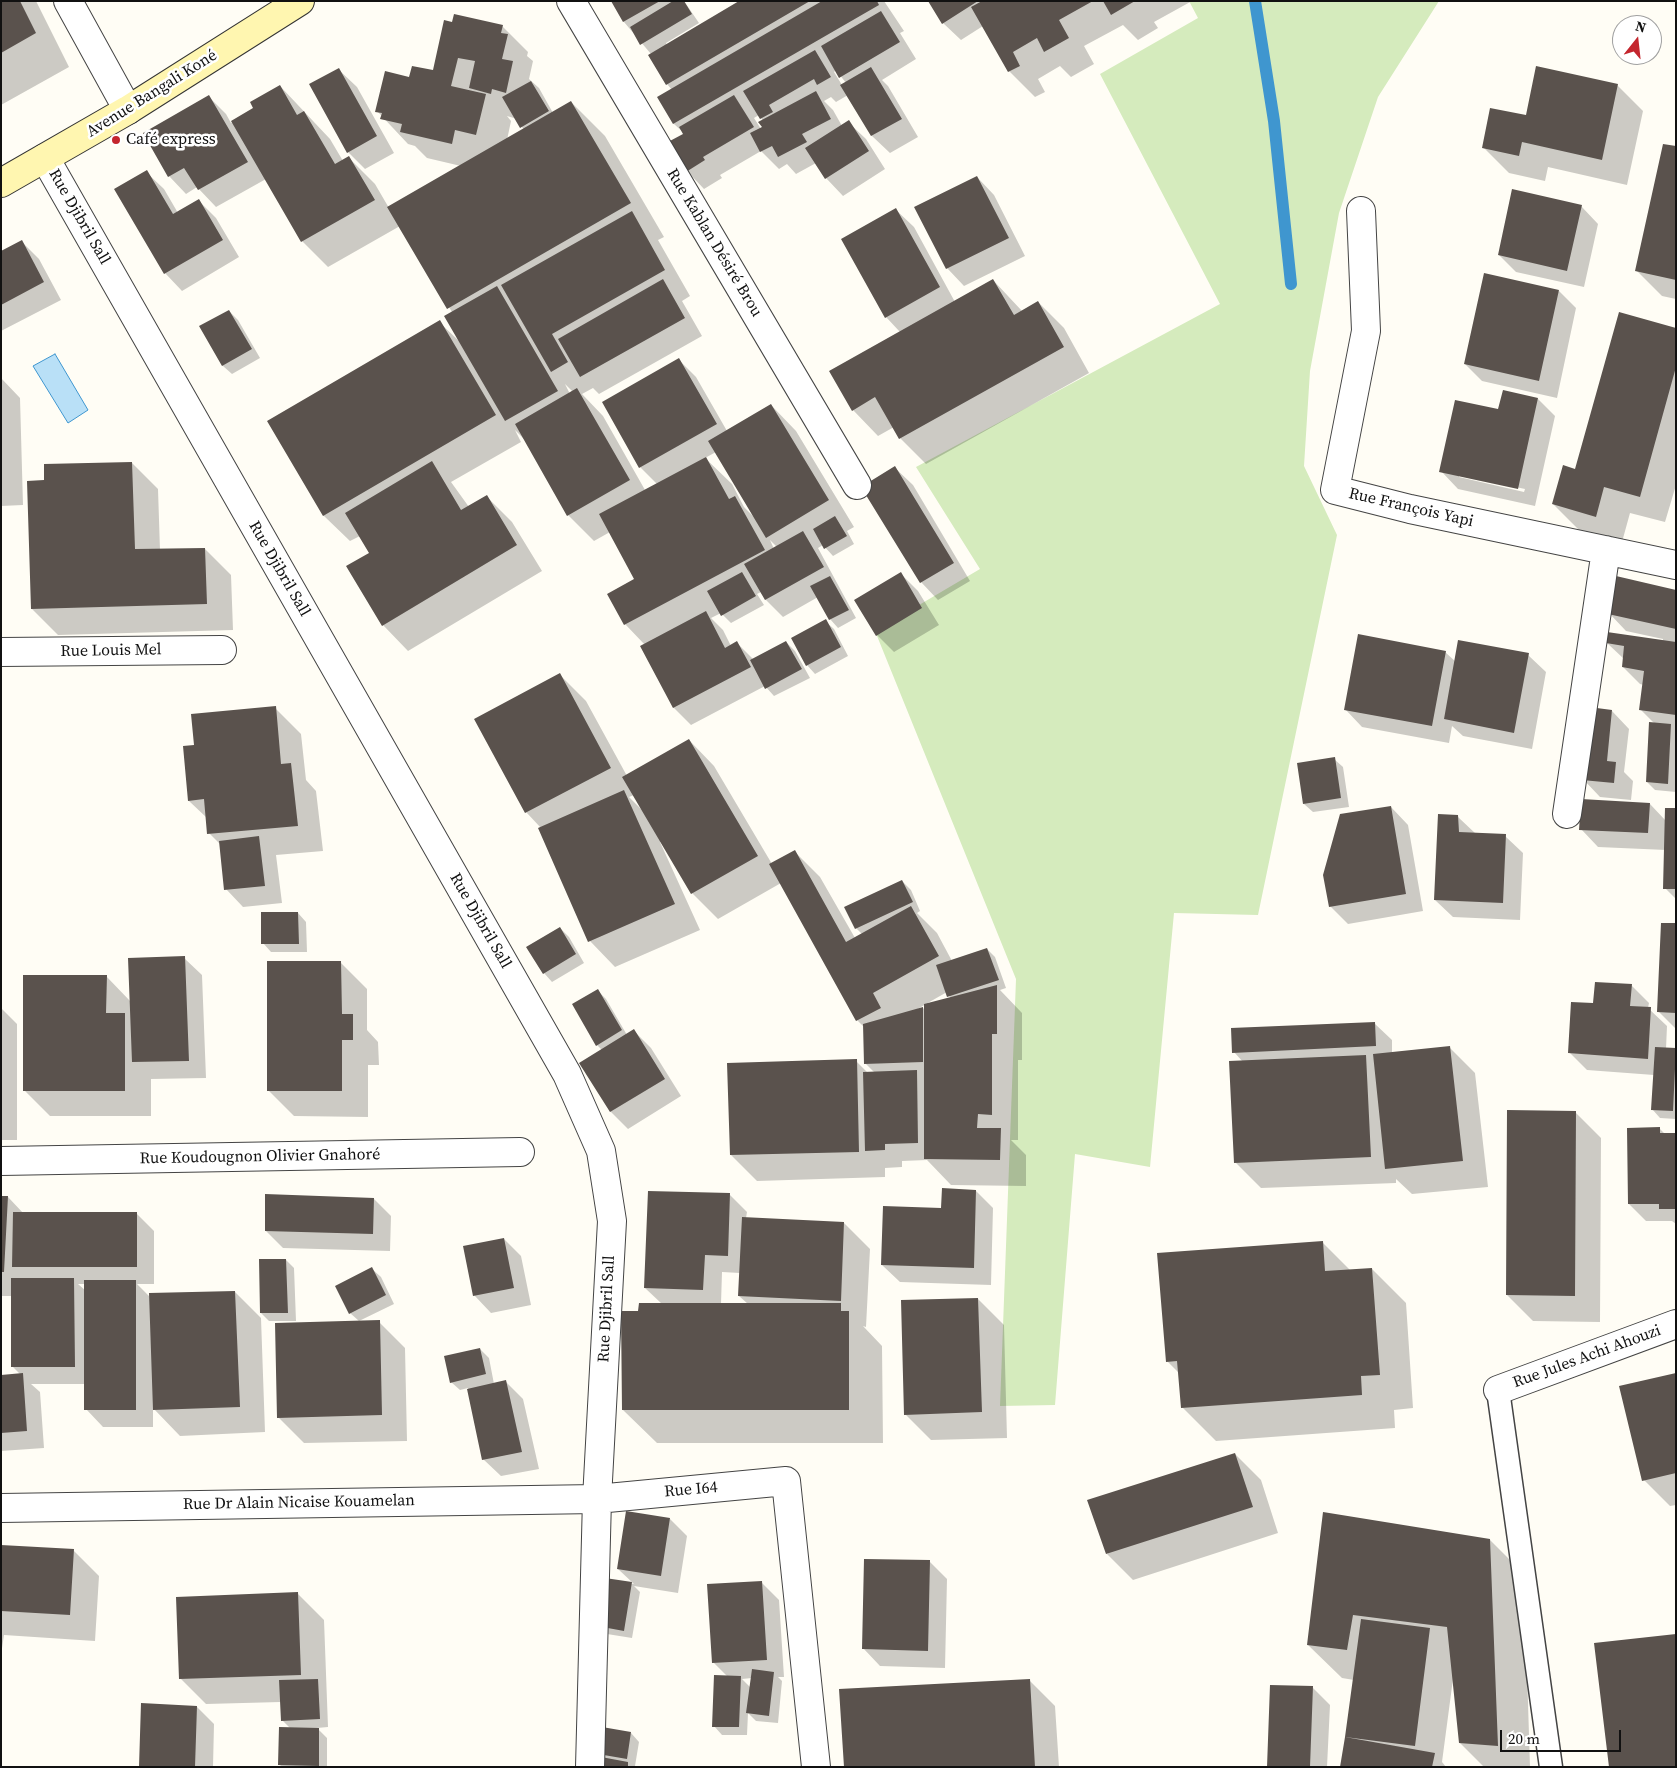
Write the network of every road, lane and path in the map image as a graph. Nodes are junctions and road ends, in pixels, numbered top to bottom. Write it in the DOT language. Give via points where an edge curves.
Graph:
graph roads {
  1 [pos="68,1"];
  2 [pos="300,1"];
  3 [pos="571,1"];
  4 [pos="128,110"];
  5 [pos="45,158"];
  6 [pos="1,183"];
  7 [pos="1361,211"];
  8 [pos="857,485"];
  9 [pos="1606,550"];
  10 [pos="1676,565"];
  11 [pos="222,650"];
  12 [pos="1,652"];
  13 [pos="1567,814"];
  14 [pos="520,1152"];
  15 [pos="1,1161"];
  16 [pos="1676,1324"];
  17 [pos="1498,1390"];
  18 [pos="597,1499"];
  19 [pos="1,1508"];
  20 [pos="590,1767"];
  21 [pos="816,1767"];
  22 [pos="1551,1767"];
  1 -- 4 [label="street"];
  2 -- 4 [label="street, Avenue Bangali Koné"];
  3 -- 8 [label="street, Rue Kablan Désiré Brou"];
  4 -- 5 [label="street, Avenue Bangali Koné"];
  5 -- 6 [label="street, Avenue Bangali Koné"];
  5 -- 18 [label="street, Rue Djibril Sall" via="567,1074 601,1151 612,1221"];
  7 -- 9 [label="street, Rue François Yapi" via="1366,332 1335,490"];
  9 -- 10 [label="street, Rue François Yapi"];
  9 -- 13 [label="street"];
  11 -- 12 [label="street, Rue Louis Mel"];
  14 -- 15 [label="street, Rue Koudougnon Olivier Gnahoré"];
  16 -- 17 [label="street, Rue Jules Achi Ahouzi"];
  17 -- 22 [label="lane"];
  18 -- 19 [label="street, Rue Dr Alain Nicaise Kouamelan"];
  18 -- 20 [label="street, Rue Djibril Sall"];
  18 -- 21 [label="street, Rue I64" via="786,1481"];
}
